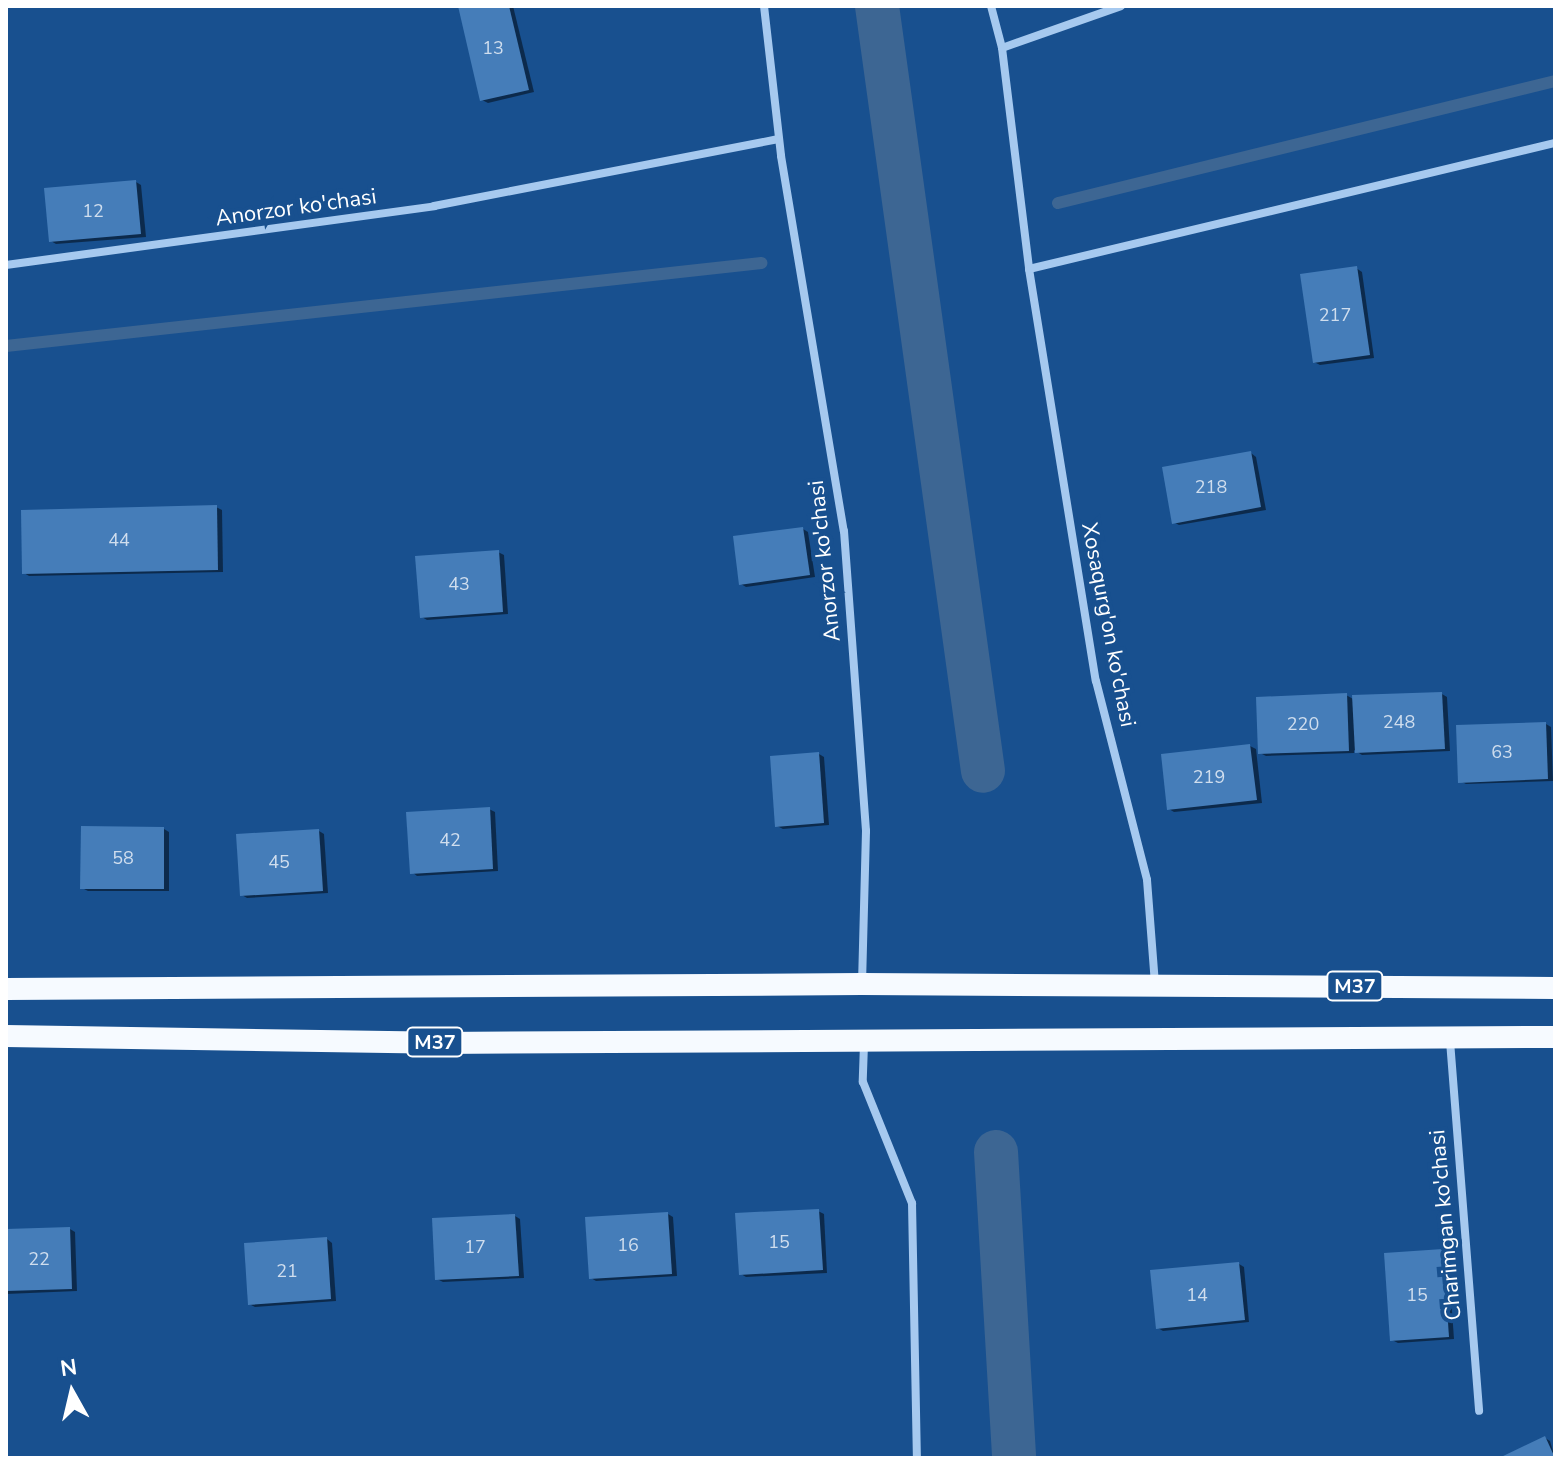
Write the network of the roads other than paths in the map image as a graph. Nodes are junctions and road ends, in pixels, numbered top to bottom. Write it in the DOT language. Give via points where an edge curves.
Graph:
graph roads {
  1 [pos="764,6"];
  2 [pos="991,6"];
  3 [pos="1121,6"];
  4 [pos="1002,48"];
  5 [pos="779,139"];
  6 [pos="1555,143"];
  7 [pos="6,265"];
  8 [pos="1029,269"];
  9 [pos="862,984"];
  10 [pos="1155,985"];
  11 [pos="1555,988"];
  12 [pos="6,989"];
  13 [pos="6,1036"];
  14 [pos="1449,1036"];
  15 [pos="1555,1037"];
  16 [pos="864,1040"];
  17 [pos="1479,1411"];
  18 [pos="917,1458"];
  1 -- 5 [label="street, Anorzor ko'chasi"];
  2 -- 4 [label="street, Xosaqurg'on ko'chasi"];
  3 -- 4 [label="street"];
  4 -- 8 [label="street, Xosaqurg'on ko'chasi"];
  5 -- 7 [label="street, Anorzor ko'chasi" via="434,206"];
  5 -- 9 [label="street, Anorzor ko'chasi" via="844,531 866,831"];
  6 -- 8 [label="street"];
  8 -- 10 [label="street, Xosaqurg'on ko'chasi" via="1096,681 1147,880"];
  9 -- 10 [label="highway, M37"];
  9 -- 12 [label="highway, M37"];
  10 -- 11 [label="highway, M37"];
  13 -- 16 [label="highway, M37" via="438,1043"];
  14 -- 15 [label="highway, M37"];
  14 -- 16 [label="highway, M37"];
  14 -- 17 [label="street, Charimgan ko'chasi"];
  16 -- 18 [label="street" via="863,1082 912,1203"];
}
